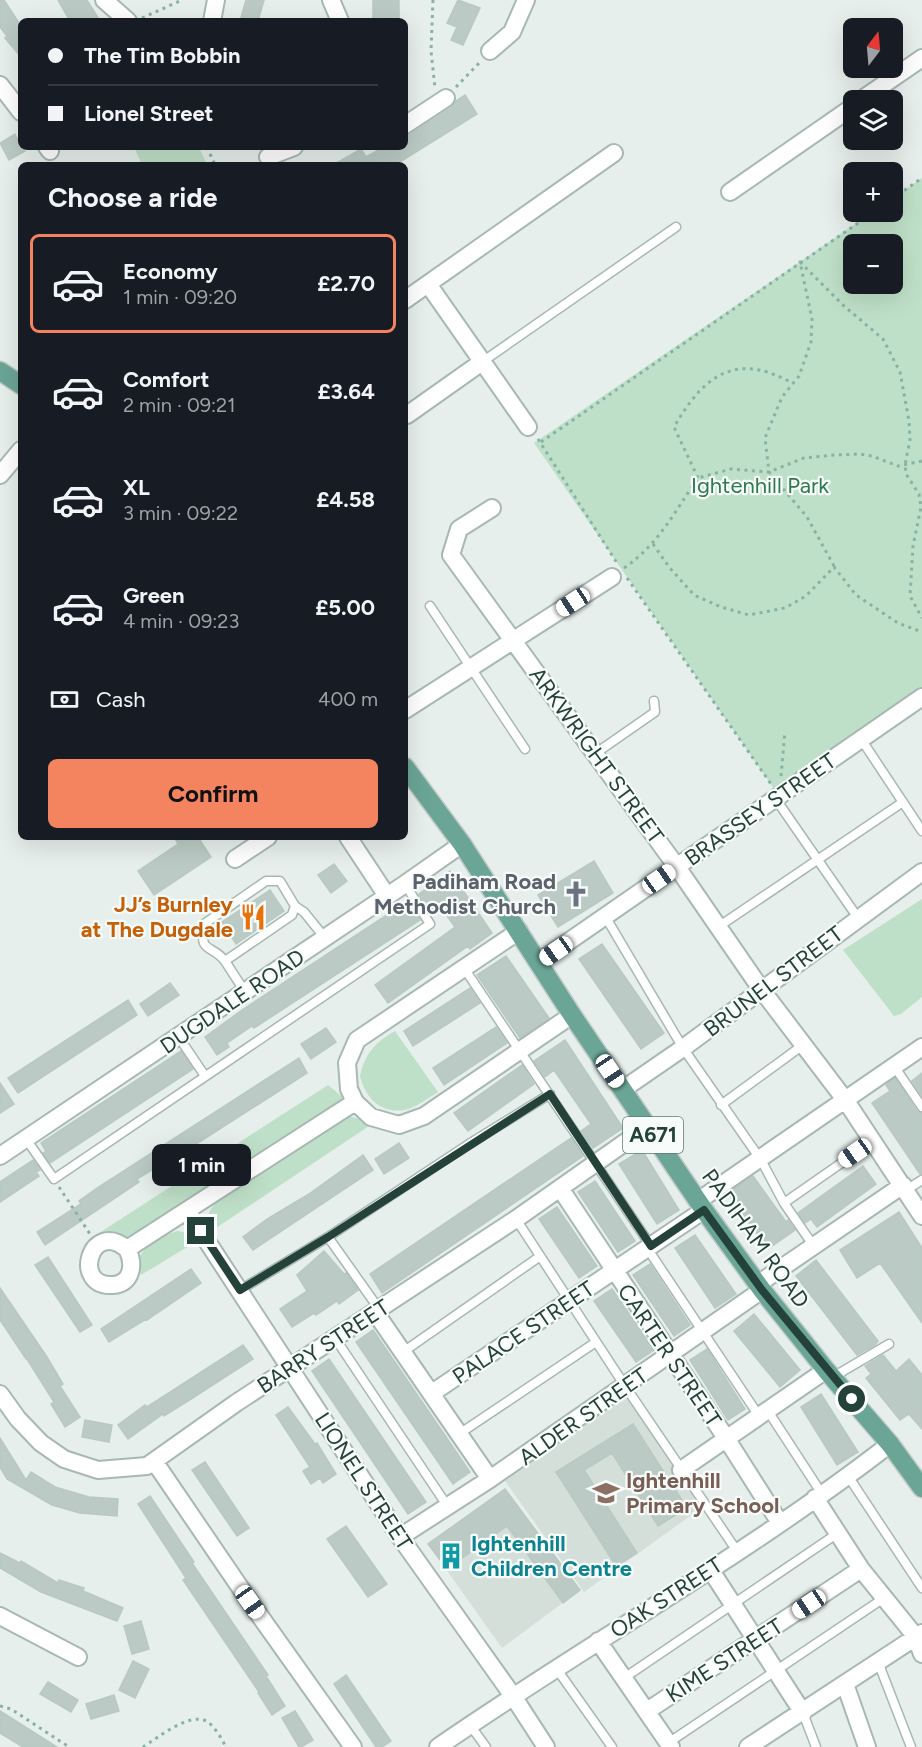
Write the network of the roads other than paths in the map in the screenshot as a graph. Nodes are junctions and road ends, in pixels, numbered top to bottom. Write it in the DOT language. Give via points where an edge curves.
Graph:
graph roads {
  1 [pos="104,0"];
  2 [pos="216,0"];
  3 [pos="331,0"];
  4 [pos="526,0"];
  5 [pos="125,18"];
  6 [pos="213,18"];
  7 [pos="339,18"];
  8 [pos="490,51"];
  9 [pos="922,58"];
  10 [pos="0,85"];
  11 [pos="876,90"];
  12 [pos="441,101"];
  13 [pos="18,108"];
  14 [pos="843,114"];
  15 [pos="408,123"];
  16 [pos="285,150"];
  17 [pos="614,153"];
  18 [pos="268,156"];
  19 [pos="730,192"];
  20 [pos="676,227"];
  21 [pos="428,284"];
  22 [pos="408,298"];
  23 [pos="482,362"];
  24 [pos="0,372"];
  25 [pos="18,383"];
  26 [pos="408,413"];
  27 [pos="528,427"];
  28 [pos="18,454"];
  29 [pos="0,475"];
  30 [pos="492,508"];
  31 [pos="617,573"];
  32 [pos="430,606"];
  33 [pos="514,639"];
  34 [pos="470,667"];
  35 [pos="922,697"];
  36 [pos="654,701"];
  37 [pos="408,708"];
  38 [pos="861,739"];
  39 [pos="525,749"];
  40 [pos="596,753"];
  41 [pos="408,772"];
  42 [pos="777,797"];
  43 [pos="903,802"];
  44 [pos="922,831"];
  45 [pos="264,840"];
  46 [pos="350,840"];
  47 [pos="462,844"];
  48 [pos="235,860"];
  49 [pos="819,860"];
  50 [pos="677,867"];
  51 [pos="922,872"];
  52 [pos="405,884"];
  53 [pos="387,896"];
  54 [pos="296,906"];
  55 [pos="605,916"];
  56 [pos="858,918"];
  57 [pos="718,927"];
  58 [pos="519,931"];
  59 [pos="325,938"];
  60 [pos="225,961"];
  61 [pos="539,962"];
  62 [pos="464,968"];
  63 [pos="761,990"];
  64 [pos="245,992"];
  65 [pos="572,1015"];
  66 [pos="178,1036"];
  67 [pos="804,1045"];
  68 [pos="922,1047"];
  69 [pos="683,1048"];
  70 [pos="520,1050"];
  71 [pos="894,1066"];
  72 [pos="205,1076"];
  73 [pos="622,1090"];
  74 [pos="550,1094"];
  75 [pos="846,1101"];
  76 [pos="355,1102"];
  77 [pos="721,1105"];
  78 [pos="922,1107"];
  79 [pos="647,1127"];
  80 [pos="26,1139"];
  81 [pos="873,1141"];
  82 [pos="0,1156"];
  83 [pos="760,1160"];
  84 [pos="595,1163"];
  85 [pos="922,1180"];
  86 [pos="904,1187"];
  87 [pos="560,1188"];
  88 [pos="784,1203"];
  89 [pos="701,1205"];
  90 [pos="188,1212"];
  91 [pos="922,1216"];
  92 [pos="516,1220"];
  93 [pos="328,1237"];
  94 [pos="813,1245"];
  95 [pos="649,1247"];
  96 [pos="127,1249"];
  97 [pos="539,1257"];
  98 [pos="614,1271"];
  99 [pos="760,1287"];
  100 [pos="240,1290"];
  101 [pos="569,1300"];
  102 [pos="377,1310"];
  103 [pos="704,1331"];
  104 [pos="335,1338"];
  105 [pos="596,1342"];
  106 [pos="889,1344"];
  107 [pos="403,1352"];
  108 [pos="670,1355"];
  109 [pos="291,1367"];
  110 [pos="829,1373"];
  111 [pos="625,1386"];
  112 [pos="432,1393"];
  113 [pos="0,1394"];
  114 [pos="763,1413"];
  115 [pos="459,1434"];
  116 [pos="726,1438"];
  117 [pos="890,1444"];
  118 [pos="154,1461"];
  119 [pos="681,1470"];
  120 [pos="848,1476"];
  121 [pos="490,1479"];
  122 [pos="922,1488"];
  123 [pos="818,1496"];
  124 [pos="448,1507"];
  125 [pos="780,1523"];
  126 [pos="838,1533"];
  127 [pos="400,1537"];
  128 [pos="737,1551"];
  129 [pos="710,1569"];
  130 [pos="861,1569"];
  131 [pos="922,1588"];
  132 [pos="884,1598"];
  133 [pos="734,1605"];
  134 [pos="0,1616"];
  135 [pos="919,1635"];
  136 [pos="757,1640"];
  137 [pos="598,1641"];
  138 [pos="922,1654"];
  139 [pos="78,1657"];
  140 [pos="878,1662"];
  141 [pos="556,1668"];
  142 [pos="777,1671"];
  143 [pos="624,1678"];
  144 [pos="845,1684"];
  145 [pos="513,1696"];
  146 [pos="647,1712"];
  147 [pos="804,1713"];
  148 [pos="470,1725"];
  149 [pos="772,1741"];
  150 [pos="670,1745"];
  151 [pos="353,1747"];
  152 [pos="438,1747"];
  153 [pos="486,1747"];
  154 [pos="546,1747"];
  155 [pos="612,1747"];
  156 [pos="748,1747"];
  157 [pos="816,1747"];
  158 [pos="867,1747"];
  159 [pos="911,1747"];
  1 -- 5 [label="street"];
  2 -- 6 [label="street"];
  3 -- 7 [label="street"];
  4 -- 8 [label="street" via="512,32"];
  9 -- 11 [label="street"];
  10 -- 13 [label="street"];
  12 -- 15 [label="street"];
  14 -- 19 [label="street"];
  16 -- 18 [label="street"];
  17 -- 21 [label="street"];
  20 -- 23 [label="lane"];
  21 -- 22 [label="street"];
  21 -- 23 [label="street"];
  23 -- 26 [label="street"];
  23 -- 27 [label="street"];
  24 -- 25 [label="main road"];
  28 -- 29 [label="street"];
  30 -- 33 [label="street, ARKWRIGHT STREET" via="459,529 452,555"];
  31 -- 33 [label="street"];
  32 -- 34 [label="lane"];
  33 -- 34 [label="street"];
  33 -- 40 [label="street, ARKWRIGHT STREET"];
  34 -- 37 [label="street"];
  34 -- 39 [label="lane"];
  35 -- 38 [label="street, BRASSEY STREET"];
  36 -- 40 [label="lane" via="655,712"];
  38 -- 42 [label="street, BRASSEY STREET"];
  38 -- 43 [label="lane"];
  40 -- 50 [label="street, ARKWRIGHT STREET"];
  41 -- 47 [label="main road, PADIHAM ROAD / A671"];
  42 -- 49 [label="lane"];
  42 -- 50 [label="street, BRASSEY STREET"];
  43 -- 44 [label="lane"];
  43 -- 49 [label="lane"];
  45 -- 48 [label="street"];
  46 -- 53 [label="street"];
  47 -- 52 [label="street, DUGDALE ROAD"];
  47 -- 58 [label="main road, PADIHAM ROAD / A671"];
  49 -- 56 [label="lane"];
  49 -- 57 [label="lane"];
  50 -- 55 [label="street, BRASSEY STREET"];
  50 -- 57 [label="street, ARKWRIGHT STREET"];
  51 -- 56 [label="street, BRUNEL STREET"];
  52 -- 53 [label="street, DUGDALE ROAD"];
  52 -- 72 [label="lane" via="430,924"];
  53 -- 59 [label="street, DUGDALE ROAD"];
  54 -- 59 [label="lane"];
  54 -- 60 [label="lane" via="292,915"];
  54 -- 60 [label="lane" via="280,881 266,880 204,924 201,939"];
  55 -- 61 [label="street, BRASSEY STREET"];
  55 -- 69 [label="lane"];
  56 -- 63 [label="street, BRUNEL STREET"];
  57 -- 63 [label="street, ARKWRIGHT STREET"];
  58 -- 61 [label="main road, PADIHAM ROAD / A671"];
  58 -- 62 [label="street"];
  59 -- 64 [label="street, DUGDALE ROAD"];
  60 -- 64 [label="lane"];
  61 -- 65 [label="main road, PADIHAM ROAD / A671"];
  62 -- 70 [label="lane"];
  62 -- 76 [label="street" via="357,1040 347,1063 349,1089"];
  63 -- 67 [label="street, ARKWRIGHT STREET"];
  63 -- 69 [label="street, BRUNEL STREET"];
  64 -- 66 [label="street, DUGDALE ROAD"];
  65 -- 70 [label="street"];
  65 -- 73 [label="main road, PADIHAM ROAD / A671"];
  66 -- 72 [label="lane"];
  66 -- 80 [label="street, DUGDALE ROAD"];
  67 -- 75 [label="street, ARKWRIGHT STREET"];
  67 -- 77 [label="lane"];
  68 -- 71 [label="street, PALACE STREET"];
  69 -- 73 [label="street, BRUNEL STREET"];
  69 -- 77 [label="lane"];
  70 -- 74 [label="lane"];
  70 -- 76 [label="street" via="424,1116 399,1125 371,1117"];
  71 -- 75 [label="street, PALACE STREET"];
  71 -- 78 [label="lane"];
  72 -- 80 [label="lane" via="54,1179"];
  73 -- 79 [label="main road, PADIHAM ROAD / A671"];
  74 -- 84 [label="lane"];
  74 -- 93 [label="lane"];
  75 -- 81 [label="street, ARKWRIGHT STREET"];
  75 -- 83 [label="street, PALACE STREET"];
  76 -- 90 [label="street"];
  77 -- 83 [label="lane"];
  79 -- 84 [label="street, BARRY STREET"];
  79 -- 89 [label="main road, PADIHAM ROAD / A671"];
  80 -- 82 [label="street, DUGDALE ROAD"];
  81 -- 86 [label="street, ARKWRIGHT STREET"];
  81 -- 88 [label="lane"];
  83 -- 88 [label="lane"];
  83 -- 89 [label="street, PALACE STREET"];
  84 -- 87 [label="street, BARRY STREET"];
  84 -- 95 [label="lane"];
  85 -- 86 [label="lane"];
  86 -- 91 [label="street, ARKWRIGHT STREET"];
  86 -- 94 [label="street, ALDER STREET"];
  87 -- 92 [label="street, BARRY STREET"];
  87 -- 98 [label="street, CARTER STREET"];
  88 -- 94 [label="lane"];
  89 -- 95 [label="street, PALACE STREET"];
  89 -- 99 [label="main road, PADIHAM ROAD / A671"];
  90 -- 96 [label="street"];
  90 -- 100 [label="street, LIONEL STREET"];
  92 -- 97 [label="lane"];
  92 -- 102 [label="street, BARRY STREET"];
  93 -- 100 [label="lane"];
  93 -- 102 [label="lane"];
  94 -- 99 [label="street, ALDER STREET"];
  95 -- 98 [label="street, PALACE STREET"];
  95 -- 103 [label="lane"];
  96 -- 96 [label="street" via="132,1257 127,1278 116,1285 96,1281 89,1272 88,1261 97,1246 112,1242"];
  97 -- 101 [label="lane"];
  97 -- 107 [label="lane"];
  98 -- 101 [label="street, PALACE STREET"];
  98 -- 108 [label="street, CARTER STREET"];
  99 -- 103 [label="street, ALDER STREET"];
  99 -- 110 [label="main road, PADIHAM ROAD / A671"];
  100 -- 109 [label="street, LIONEL STREET"];
  101 -- 105 [label="lane"];
  101 -- 112 [label="street, PALACE STREET"];
  102 -- 104 [label="street, BARRY STREET"];
  102 -- 107 [label="street"];
  103 -- 108 [label="street, ALDER STREET"];
  103 -- 114 [label="lane"];
  104 -- 109 [label="street, BARRY STREET"];
  104 -- 124 [label="lane"];
  105 -- 111 [label="lane"];
  105 -- 115 [label="lane"];
  106 -- 110 [label="lane"];
  107 -- 112 [label="street"];
  108 -- 111 [label="street, ALDER STREET"];
  108 -- 116 [label="street, CARTER STREET"];
  109 -- 118 [label="street, BARRY STREET"];
  109 -- 127 [label="street, LIONEL STREET"];
  110 -- 114 [label="street"];
  110 -- 117 [label="main road, PADIHAM ROAD / A671"];
  111 -- 119 [label="lane"];
  111 -- 121 [label="street, ALDER STREET"];
  112 -- 115 [label="street"];
  113 -- 118 [label="street, BARRY STREET" via="41,1443 64,1460 98,1470 147,1466"];
  114 -- 116 [label="street"];
  114 -- 123 [label="lane"];
  115 -- 121 [label="street"];
  116 -- 119 [label="street"];
  116 -- 125 [label="street, CARTER STREET"];
  117 -- 120 [label="street, OAK STREET"];
  117 -- 122 [label="main road, PADIHAM ROAD / A671"];
  118 -- 151 [label="street"];
  119 -- 128 [label="lane"];
  120 -- 123 [label="street, OAK STREET"];
  120 -- 131 [label="lane"];
  121 -- 124 [label="street, ALDER STREET"];
  123 -- 125 [label="street, OAK STREET"];
  123 -- 126 [label="street"];
  124 -- 127 [label="street, ALDER STREET"];
  125 -- 128 [label="street, OAK STREET"];
  126 -- 130 [label="street"];
  126 -- 133 [label="lane"];
  127 -- 145 [label="street, LIONEL STREET"];
  128 -- 129 [label="street, OAK STREET"];
  129 -- 133 [label="street"];
  129 -- 137 [label="street, OAK STREET"];
  130 -- 132 [label="street"];
  130 -- 136 [label="street, KIME STREET"];
  132 -- 135 [label="street"];
  132 -- 142 [label="lane"];
  133 -- 136 [label="street"];
  133 -- 143 [label="lane"];
  134 -- 139 [label="street"];
  135 -- 138 [label="street"];
  135 -- 140 [label="street"];
  136 -- 142 [label="street"];
  136 -- 146 [label="street, KIME STREET"];
  137 -- 141 [label="street, OAK STREET"];
  137 -- 143 [label="street"];
  140 -- 144 [label="street"];
  140 -- 159 [label="lane"];
  141 -- 145 [label="street, OAK STREET"];
  141 -- 155 [label="lane"];
  142 -- 147 [label="street"];
  142 -- 150 [label="lane"];
  143 -- 146 [label="street"];
  144 -- 147 [label="street"];
  144 -- 158 [label="street"];
  145 -- 148 [label="street, OAK STREET"];
  145 -- 154 [label="street, LIONEL STREET"];
  146 -- 150 [label="street"];
  147 -- 149 [label="street"];
  147 -- 157 [label="lane"];
  148 -- 152 [label="street, OAK STREET"];
  148 -- 153 [label="lane"];
  149 -- 156 [label="street"];
}
